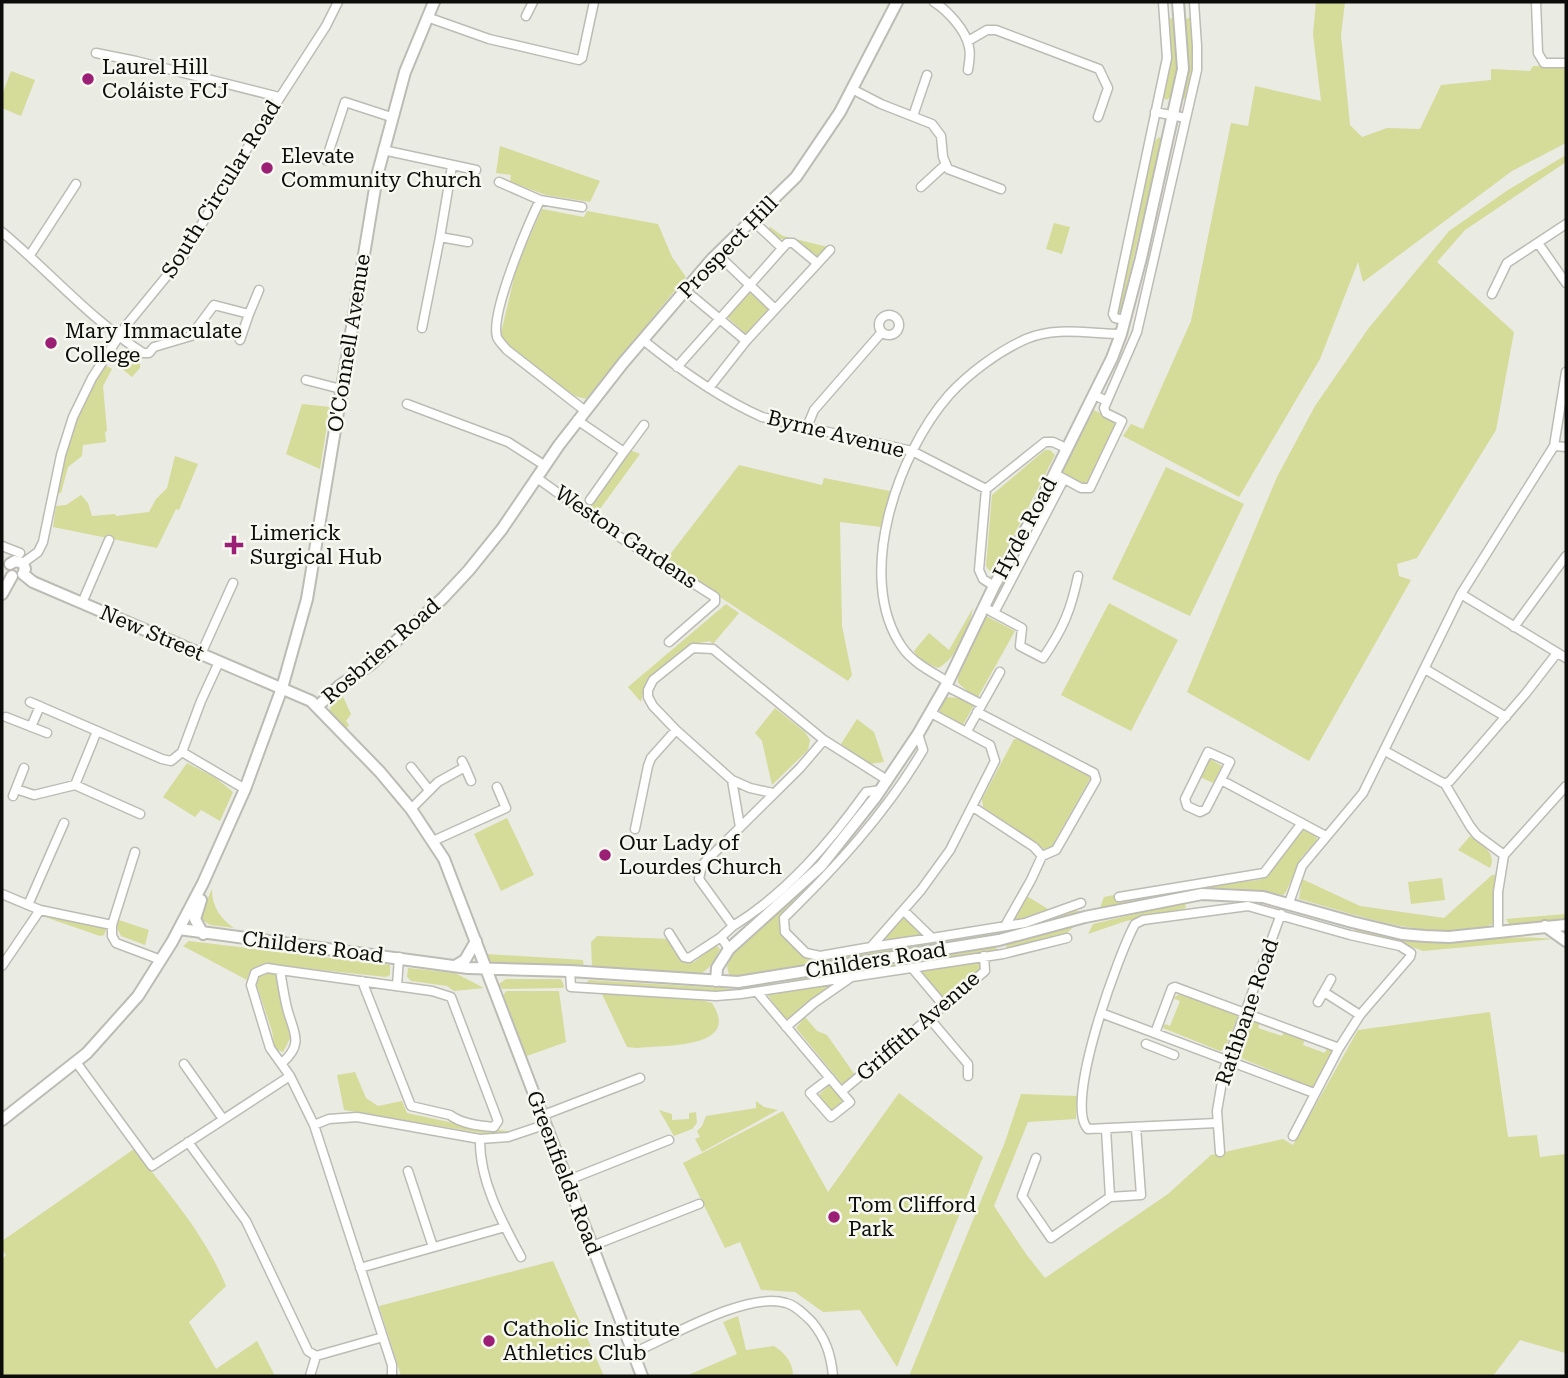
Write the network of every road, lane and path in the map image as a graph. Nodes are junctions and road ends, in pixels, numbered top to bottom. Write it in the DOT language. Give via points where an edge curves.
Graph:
graph roads {
  1 [pos="338,2"];
  2 [pos="533,2"];
  3 [pos="594,2"];
  4 [pos="897,2"];
  5 [pos="934,2"];
  6 [pos="1163,2"];
  7 [pos="1536,2"];
  8 [pos="431,3"];
  9 [pos="1194,6"];
  10 [pos="1178,7"];
  11 [pos="526,16"];
  12 [pos="427,17"];
  13 [pos="968,41"];
  14 [pos="96,53"];
  15 [pos="1566,63"];
  16 [pos="968,70"];
  17 [pos="927,75"];
  18 [pos="852,89"];
  19 [pos="279,97"];
  20 [pos="1155,112"];
  21 [pos="912,116"];
  22 [pos="1172,116"];
  23 [pos="391,117"];
  24 [pos="1098,117"];
  25 [pos="1186,118"];
  26 [pos="383,150"];
  27 [pos="326,160"];
  28 [pos="945,165"];
  29 [pos="452,166"];
  30 [pos="476,170"];
  31 [pos="499,182"];
  32 [pos="76,184"];
  33 [pos="921,187"];
  34 [pos="1001,189"];
  35 [pos="540,200"];
  36 [pos="582,207"];
  37 [pos="752,220"];
  38 [pos="1566,224"];
  39 [pos="2,232"];
  40 [pos="440,237"];
  41 [pos="468,242"];
  42 [pos="1538,243"];
  43 [pos="782,248"];
  44 [pos="830,250"];
  45 [pos="717,254"];
  46 [pos="30,255"];
  47 [pos="817,263"];
  48 [pos="1566,283"];
  49 [pos="749,285"];
  50 [pos="259,290"];
  51 [pos="685,290"];
  52 [pos="1492,294"];
  53 [pos="775,309"];
  54 [pos="249,314"];
  55 [pos="719,319"];
  56 [pos="1120,319"];
  57 [pos="422,328"];
  58 [pos="882,332"];
  59 [pos="1121,334"];
  60 [pos="118,337"];
  61 [pos="240,340"];
  62 [pos="643,340"];
  63 [pos="746,341"];
  64 [pos="677,367"];
  65 [pos="1566,372"];
  66 [pos="306,380"];
  67 [pos="709,388"];
  68 [pos="341,389"];
  69 [pos="1564,394"];
  70 [pos="1094,395"];
  71 [pos="1107,401"];
  72 [pos="408,404"];
  73 [pos="581,415"];
  74 [pos="644,425"];
  75 [pos="807,427"];
  76 [pos="1554,446"];
  77 [pos="1566,447"];
  78 [pos="1066,448"];
  79 [pos="624,452"];
  80 [pos="912,452"];
  81 [pos="544,465"];
  82 [pos="1058,476"];
  83 [pos="537,478"];
  84 [pos="986,489"];
  85 [pos="590,500"];
  86 [pos="108,540"];
  87 [pos="2,547"];
  88 [pos="1566,556"];
  89 [pos="6,561"];
  90 [pos="20,567"];
  91 [pos="1078,576"];
  92 [pos="233,583"];
  93 [pos="994,586"];
  94 [pos="2,594"];
  95 [pos="1461,594"];
  96 [pos="82,603"];
  97 [pos="989,610"];
  98 [pos="1514,626"];
  99 [pos="669,642"];
  100 [pos="1557,653"];
  101 [pos="201,654"];
  102 [pos="1566,658"];
  103 [pos="219,662"];
  104 [pos="1425,669"];
  105 [pos="1000,672"];
  106 [pos="947,684"];
  107 [pos="282,688"];
  108 [pos="30,702"];
  109 [pos="40,706"];
  110 [pos="317,707"];
  111 [pos="979,708"];
  112 [pos="931,713"];
  113 [pos="6,717"];
  114 [pos="1506,717"];
  115 [pos="31,727"];
  116 [pos="676,730"];
  117 [pos="97,731"];
  118 [pos="967,732"];
  119 [pos="47,733"];
  120 [pos="918,734"];
  121 [pos="824,740"];
  122 [pos="1385,751"];
  123 [pos="182,752"];
  124 [pos="899,762"];
  125 [pos="411,767"];
  126 [pos="24,768"];
  127 [pos="910,771"];
  128 [pos="471,780"];
  129 [pos="732,780"];
  130 [pos="1221,780"];
  131 [pos="1445,784"];
  132 [pos="75,785"];
  133 [pos="497,786"];
  134 [pos="1566,786"];
  135 [pos="245,789"];
  136 [pos="881,789"];
  137 [pos="429,790"];
  138 [pos="773,793"];
  139 [pos="886,805"];
  140 [pos="973,807"];
  141 [pos="411,809"];
  142 [pos="140,814"];
  143 [pos="64,823"];
  144 [pos="1302,823"];
  145 [pos="740,828"];
  146 [pos="635,829"];
  147 [pos="1326,836"];
  148 [pos="433,841"];
  149 [pos="135,852"];
  150 [pos="1504,855"];
  151 [pos="1042,856"];
  152 [pos="821,866"];
  153 [pos="203,883"];
  154 [pos="2,894"];
  155 [pos="1192,896"];
  156 [pos="1119,897"];
  157 [pos="1289,903"];
  158 [pos="1081,904"];
  159 [pos="28,905"];
  160 [pos="40,910"];
  161 [pos="904,911"];
  162 [pos="1195,912"];
  163 [pos="1281,914"];
  164 [pos="1352,922"];
  165 [pos="736,924"];
  166 [pos="112,925"];
  167 [pos="1566,925"];
  168 [pos="1005,926"];
  169 [pos="1545,926"];
  170 [pos="179,929"];
  171 [pos="1498,930"];
  172 [pos="748,932"];
  173 [pos="669,933"];
  174 [pos="203,934"];
  175 [pos="1350,935"];
  176 [pos="720,937"];
  177 [pos="932,938"];
  178 [pos="1067,938"];
  179 [pos="999,940"];
  180 [pos="476,941"];
  181 [pos="1566,942"];
  182 [pos="871,947"];
  183 [pos="729,949"];
  184 [pos="1003,954"];
  185 [pos="984,956"];
  186 [pos="399,957"];
  187 [pos="161,960"];
  188 [pos="2,966"];
  189 [pos="455,966"];
  190 [pos="912,968"];
  191 [pos="486,969"];
  192 [pos="280,970"];
  193 [pos="570,971"];
  194 [pos="779,976"];
  195 [pos="853,977"];
  196 [pos="1331,979"];
  197 [pos="362,981"];
  198 [pos="716,981"];
  199 [pos="397,986"];
  200 [pos="781,988"];
  201 [pos="757,992"];
  202 [pos="1324,992"];
  203 [pos="1318,1002"];
  204 [pos="944,1006"];
  205 [pos="1101,1013"];
  206 [pos="1244,1013"];
  207 [pos="1360,1015"];
  208 [pos="929,1018"];
  209 [pos="786,1027"];
  210 [pos="1155,1032"];
  211 [pos="1166,1037"];
  212 [pos="1146,1044"];
  213 [pos="1339,1048"];
  214 [pos="1161,1050"];
  215 [pos="1174,1055"];
  216 [pos="1227,1060"];
  217 [pos="76,1062"];
  218 [pos="282,1063"];
  219 [pos="184,1064"];
  220 [pos="290,1076"];
  221 [pos="968,1076"];
  222 [pos="640,1078"];
  223 [pos="830,1078"];
  224 [pos="842,1091"];
  225 [pos="1314,1093"];
  226 [pos="223,1119"];
  227 [pos="2,1120"];
  228 [pos="542,1120"];
  229 [pos="1217,1123"];
  230 [pos="314,1125"];
  231 [pos="1136,1127"];
  232 [pos="1106,1129"];
  233 [pos="1293,1136"];
  234 [pos="480,1139"];
  235 [pos="669,1140"];
  236 [pos="188,1142"];
  237 [pos="1220,1152"];
  238 [pos="1036,1158"];
  239 [pos="408,1171"];
  240 [pos="566,1181"];
  241 [pos="1110,1197"];
  242 [pos="699,1204"];
  243 [pos="505,1227"];
  244 [pos="592,1246"];
  245 [pos="433,1247"];
  246 [pos="521,1257"];
  247 [pos="359,1268"];
  248 [pos="383,1337"];
  249 [pos="633,1353"];
  250 [pos="316,1356"];
  251 [pos="310,1376"];
  252 [pos="392,1376"];
  253 [pos="642,1376"];
  254 [pos="833,1376"];
  1 -- 19 [label="street, South Circular Road"];
  2 -- 11 [label="street"];
  3 -- 12 [label="street" via="579,60 489,39"];
  4 -- 18 [label="main road, Prospect Hill"];
  5 -- 13 [label="street" via="952,17"];
  6 -- 20 [label="street" via="1167,58"];
  7 -- 15 [label="street" via="1538,53 1544,63"];
  8 -- 12 [label="main road, O'Connell Avenue"];
  9 -- 10 [label="street"];
  9 -- 25 [label="street" via="1197,71"];
  10 -- 22 [label="main road, Hyde Road" via="1183,69"];
  12 -- 23 [label="main road, O'Connell Avenue"];
  13 -- 16 [label="street"];
  13 -- 24 [label="street" via="996,30 1099,69 1108,88"];
  14 -- 19 [label="street"];
  17 -- 21 [label="street"];
  18 -- 21 [label="street"];
  18 -- 37 [label="main road, Prospect Hill" via="796,177"];
  19 -- 60 [label="street, South Circular Road" via="184,255"];
  20 -- 22 [label="street"];
  20 -- 56 [label="street" via="1113,314"];
  21 -- 28 [label="street" via="940,132"];
  22 -- 25 [label="street"];
  22 -- 59 [label="main road, Hyde Road"];
  23 -- 26 [label="main road, O'Connell Avenue"];
  23 -- 27 [label="street" via="345,102"];
  25 -- 71 [label="street" via="1138,332"];
  26 -- 29 [label="street"];
  26 -- 68 [label="main road, O'Connell Avenue"];
  28 -- 33 [label="street"];
  28 -- 34 [label="street" via="952,172"];
  29 -- 30 [label="street"];
  29 -- 40 [label="street"];
  31 -- 35 [label="street"];
  32 -- 46 [label="street"];
  35 -- 36 [label="street"];
  35 -- 73 [label="street" via="516,251 496,325 497,339"];
  37 -- 43 [label="street"];
  37 -- 45 [label="main road, Prospect Hill"];
  38 -- 42 [label="street"];
  39 -- 46 [label="street"];
  40 -- 41 [label="street"];
  40 -- 57 [label="street"];
  42 -- 48 [label="street"];
  42 -- 52 [label="street" via="1507,263"];
  43 -- 47 [label="street" via="793,243"];
  43 -- 49 [label="street"];
  44 -- 47 [label="street"];
  45 -- 49 [label="street"];
  45 -- 51 [label="main road, Prospect Hill"];
  46 -- 60 [label="street"];
  47 -- 53 [label="street"];
  49 -- 53 [label="street"];
  49 -- 55 [label="street"];
  50 -- 54 [label="street"];
  51 -- 55 [label="street"];
  51 -- 62 [label="main road, Prospect Hill"];
  53 -- 63 [label="street"];
  54 -- 60 [label="street" via="214,305 191,337 144,354"];
  54 -- 61 [label="street"];
  55 -- 63 [label="street"];
  55 -- 64 [label="street"];
  58 -- 75 [label="street" via="814,410"];
  59 -- 70 [label="main road, Hyde Road"];
  59 -- 80 [label="street" via="1058,332 1016,344 958,386"];
  60 -- 90 [label="street, South Circular Road" via="73,417 43,542"];
  62 -- 64 [label="street, Byrne Avenue"];
  62 -- 73 [label="main road, Prospect Hill"];
  63 -- 67 [label="street"];
  64 -- 67 [label="street, Byrne Avenue"];
  65 -- 69 [label="street"];
  66 -- 68 [label="street"];
  67 -- 75 [label="street, Byrne Avenue" via="762,417"];
  68 -- 107 [label="main road, O'Connell Avenue" via="307,599"];
  69 -- 76 [label="street"];
  70 -- 71 [label="street"];
  70 -- 78 [label="main road, Hyde Road"];
  71 -- 82 [label="street" via="1104,411 1122,421 1093,485 1082,488"];
  72 -- 81 [label="street" via="508,442"];
  73 -- 79 [label="street"];
  73 -- 81 [label="main road, Prospect Hill"];
  74 -- 79 [label="street"];
  75 -- 80 [label="street, Byrne Avenue"];
  76 -- 77 [label="street"];
  76 -- 95 [label="street"];
  78 -- 82 [label="main road, Hyde Road"];
  78 -- 84 [label="street" via="1045,442"];
  79 -- 85 [label="street"];
  80 -- 84 [label="street, Byrne Avenue"];
  80 -- 106 [label="street" via="888,522 882,588 903,649"];
  81 -- 83 [label="main road, Prospect Hill"];
  82 -- 93 [label="main road, Hyde Road"];
  82 -- 97 [label="street"];
  83 -- 99 [label="street, Weston Gardens" via="715,597 715,602"];
  83 -- 110 [label="main road, Rosbrien Road" via="481,556 443,598"];
  84 -- 93 [label="street" via="979,570"];
  86 -- 96 [label="street"];
  87 -- 90 [label="street"];
  88 -- 98 [label="street"];
  89 -- 90 [label="main road" via="9,571"];
  90 -- 94 [label="main road, South Circular Road"];
  90 -- 96 [label="main road, New Street" via="33,582"];
  91 -- 97 [label="street" via="1072,608 1043,658 1020,646 1021,628"];
  92 -- 101 [label="street"];
  93 -- 97 [label="main road, Hyde Road"];
  95 -- 98 [label="street"];
  95 -- 104 [label="street"];
  96 -- 101 [label="main road, New Street"];
  97 -- 106 [label="main road, Hyde Road"];
  98 -- 100 [label="street"];
  100 -- 102 [label="street"];
  100 -- 114 [label="street"];
  101 -- 103 [label="main road, New Street"];
  103 -- 107 [label="main road, New Street"];
  103 -- 123 [label="street"];
  104 -- 114 [label="street"];
  104 -- 122 [label="street"];
  105 -- 111 [label="street"];
  106 -- 111 [label="street"];
  106 -- 112 [label="main road, Hyde Road"];
  107 -- 110 [label="main road, New Street"];
  107 -- 135 [label="main road, O'Connell Avenue"];
  108 -- 109 [label="street"];
  109 -- 115 [label="street"];
  109 -- 117 [label="street"];
  110 -- 141 [label="main road, Rosbrien Road"];
  111 -- 118 [label="street"];
  111 -- 151 [label="street" via="1094,773 1096,780 1056,850"];
  112 -- 118 [label="street"];
  112 -- 120 [label="main road, Hyde Road"];
  113 -- 115 [label="street"];
  114 -- 131 [label="street"];
  115 -- 119 [label="street"];
  116 -- 121 [label="street" via="653,706 648,690 653,680 693,648 706,648 713,649"];
  116 -- 129 [label="street"];
  116 -- 146 [label="street" via="651,758"];
  117 -- 123 [label="street" via="162,759 171,761"];
  117 -- 132 [label="street"];
  118 -- 140 [label="street" via="990,745 995,761"];
  120 -- 124 [label="main road, Hyde Road"];
  120 -- 127 [label="street" via="923,750"];
  121 -- 136 [label="street"];
  121 -- 138 [label="street"];
  122 -- 131 [label="street"];
  122 -- 147 [label="street" via="1360,799"];
  123 -- 135 [label="street"];
  124 -- 127 [label="street"];
  124 -- 136 [label="main road, Hyde Road"];
  125 -- 137 [label="street"];
  126 -- 132 [label="street" via="14,792 34,795"];
  127 -- 139 [label="street"];
  128 -- 137 [label="street" via="464,764"];
  129 -- 138 [label="street"];
  129 -- 145 [label="street"];
  130 -- 130 [label="street" via="1230,762 1208,752 1187,806 1204,812"];
  130 -- 144 [label="street"];
  131 -- 150 [label="street" via="1469,826"];
  132 -- 142 [label="street"];
  133 -- 148 [label="street" via="506,808"];
  134 -- 150 [label="street"];
  135 -- 153 [label="main road, O'Connell Avenue"];
  136 -- 139 [label="street"];
  136 -- 152 [label="main road, Hyde Road"];
  137 -- 141 [label="street"];
  138 -- 145 [label="street"];
  139 -- 152 [label="street"];
  140 -- 151 [label="street"];
  140 -- 161 [label="street" via="950,850"];
  141 -- 148 [label="main road, Rosbrien Road"];
  143 -- 159 [label="street"];
  144 -- 147 [label="street"];
  144 -- 156 [label="street" via="1264,873"];
  145 -- 165 [label="street" via="699,872"];
  147 -- 157 [label="street" via="1302,866"];
  148 -- 180 [label="main road, Rosbrien Road"];
  149 -- 166 [label="street"];
  150 -- 171 [label="street" via="1497,892"];
  151 -- 168 [label="street"];
  152 -- 165 [label="street"];
  152 -- 172 [label="main road, Hyde Road"];
  152 -- 182 [label="street" via="784,918 786,932 806,953 820,956"];
  153 -- 170 [label="main road"];
  153 -- 174 [label="main road" via="195,919"];
  154 -- 159 [label="street"];
  155 -- 157 [label="main road, Childers Road" via="1224,893"];
  155 -- 162 [label="street"];
  155 -- 179 [label="main road, Childers Road"];
  157 -- 164 [label="main road, Childers Road"];
  158 -- 168 [label="street"];
  159 -- 160 [label="street"];
  160 -- 166 [label="street"];
  160 -- 188 [label="street"];
  161 -- 177 [label="street"];
  161 -- 182 [label="street"];
  162 -- 163 [label="street" via="1241,905"];
  162 -- 205 [label="street" via="1135,924"];
  163 -- 175 [label="street"];
  163 -- 206 [label="street, Rathbane Road"];
  164 -- 171 [label="main road, Childers Road" via="1424,936"];
  164 -- 175 [label="street"];
  165 -- 172 [label="street"];
  165 -- 176 [label="street"];
  166 -- 187 [label="street" via="116,943"];
  167 -- 169 [label="main road, Childers Road"];
  168 -- 177 [label="street"];
  169 -- 171 [label="main road, Childers Road"];
  169 -- 181 [label="main road"];
  170 -- 174 [label="main road, Childers Road"];
  170 -- 187 [label="main road"];
  172 -- 183 [label="main road, Hyde Road"];
  173 -- 176 [label="street" via="689,958"];
  174 -- 186 [label="main road, Childers Road"];
  175 -- 207 [label="street" via="1400,946 1411,956"];
  176 -- 183 [label="street"];
  177 -- 182 [label="street"];
  178 -- 184 [label="street"];
  179 -- 184 [label="street"];
  179 -- 194 [label="main road, Childers Road"];
  180 -- 189 [label="main road" via="465,960"];
  180 -- 191 [label="main road, Rosbrien Road"];
  183 -- 198 [label="main road, Hyde Road" via="717,968"];
  184 -- 185 [label="street"];
  185 -- 190 [label="street"];
  185 -- 204 [label="street, Griffith Avenue" via="985,971"];
  186 -- 189 [label="main road, Childers Road"];
  186 -- 199 [label="street"];
  187 -- 217 [label="main road" via="132,1004"];
  189 -- 191 [label="main road, Childers Road"];
  190 -- 195 [label="street"];
  190 -- 204 [label="street"];
  191 -- 193 [label="main road, Childers Road"];
  191 -- 228 [label="main road, Greenfields Road"];
  192 -- 197 [label="street"];
  192 -- 218 [label="street" via="296,1032 295,1047"];
  192 -- 218 [label="street" via="260,969 251,985 270,1048"];
  193 -- 198 [label="main road, Childers Road"];
  193 -- 201 [label="street" via="571,987 716,996"];
  194 -- 198 [label="main road, Childers Road"];
  194 -- 200 [label="street"];
  195 -- 200 [label="street"];
  195 -- 209 [label="street"];
  196 -- 202 [label="street"];
  197 -- 199 [label="street"];
  197 -- 199 [label="street" via="411,1106 494,1127 499,1121 453,1000 445,994"];
  200 -- 201 [label="street"];
  201 -- 209 [label="street"];
  202 -- 203 [label="street"];
  202 -- 207 [label="street"];
  204 -- 208 [label="street, Griffith Avenue"];
  205 -- 210 [label="street"];
  205 -- 232 [label="street" via="1090,1044 1082,1119 1088,1129"];
  206 -- 210 [label="street" via="1175,987"];
  206 -- 213 [label="street"];
  206 -- 216 [label="street, Rathbane Road"];
  207 -- 213 [label="street"];
  208 -- 221 [label="street" via="968,1064"];
  208 -- 224 [label="street, Griffith Avenue"];
  209 -- 223 [label="street"];
  210 -- 211 [label="street"];
  211 -- 214 [label="street"];
  211 -- 216 [label="street"];
  212 -- 214 [label="street"];
  213 -- 225 [label="street"];
  214 -- 215 [label="street"];
  216 -- 225 [label="street"];
  216 -- 229 [label="street, Rathbane Road"];
  217 -- 227 [label="main road"];
  217 -- 236 [label="street" via="152,1166"];
  218 -- 220 [label="street"];
  219 -- 226 [label="street"];
  220 -- 226 [label="street"];
  220 -- 230 [label="street"];
  222 -- 228 [label="street"];
  223 -- 224 [label="street"];
  223 -- 224 [label="street" via="810,1093 831,1117 850,1102"];
  225 -- 233 [label="street"];
  226 -- 236 [label="street"];
  228 -- 234 [label="street" via="508,1137"];
  228 -- 240 [label="main road, Greenfields Road"];
  229 -- 231 [label="street"];
  229 -- 237 [label="street, Rathbane Road"];
  230 -- 234 [label="street" via="357,1117"];
  230 -- 247 [label="street"];
  231 -- 232 [label="street"];
  231 -- 241 [label="street" via="1141,1195"];
  232 -- 241 [label="street"];
  234 -- 243 [label="street" via="480,1162"];
  235 -- 240 [label="street"];
  236 -- 250 [label="street" via="246,1221 308,1351"];
  238 -- 241 [label="street" via="1022,1196 1051,1238"];
  239 -- 245 [label="street"];
  240 -- 244 [label="main road, Greenfields Road"];
  242 -- 244 [label="street"];
  243 -- 245 [label="street"];
  243 -- 246 [label="street"];
  244 -- 249 [label="main road, Greenfields Road"];
  245 -- 247 [label="street"];
  247 -- 248 [label="street"];
  248 -- 250 [label="street"];
  248 -- 252 [label="street"];
  249 -- 253 [label="main road, Greenfields Road"];
  249 -- 254 [label="street" via="736,1307 758,1301 787,1303 816,1328 830,1352"];
  250 -- 251 [label="street"];
}
